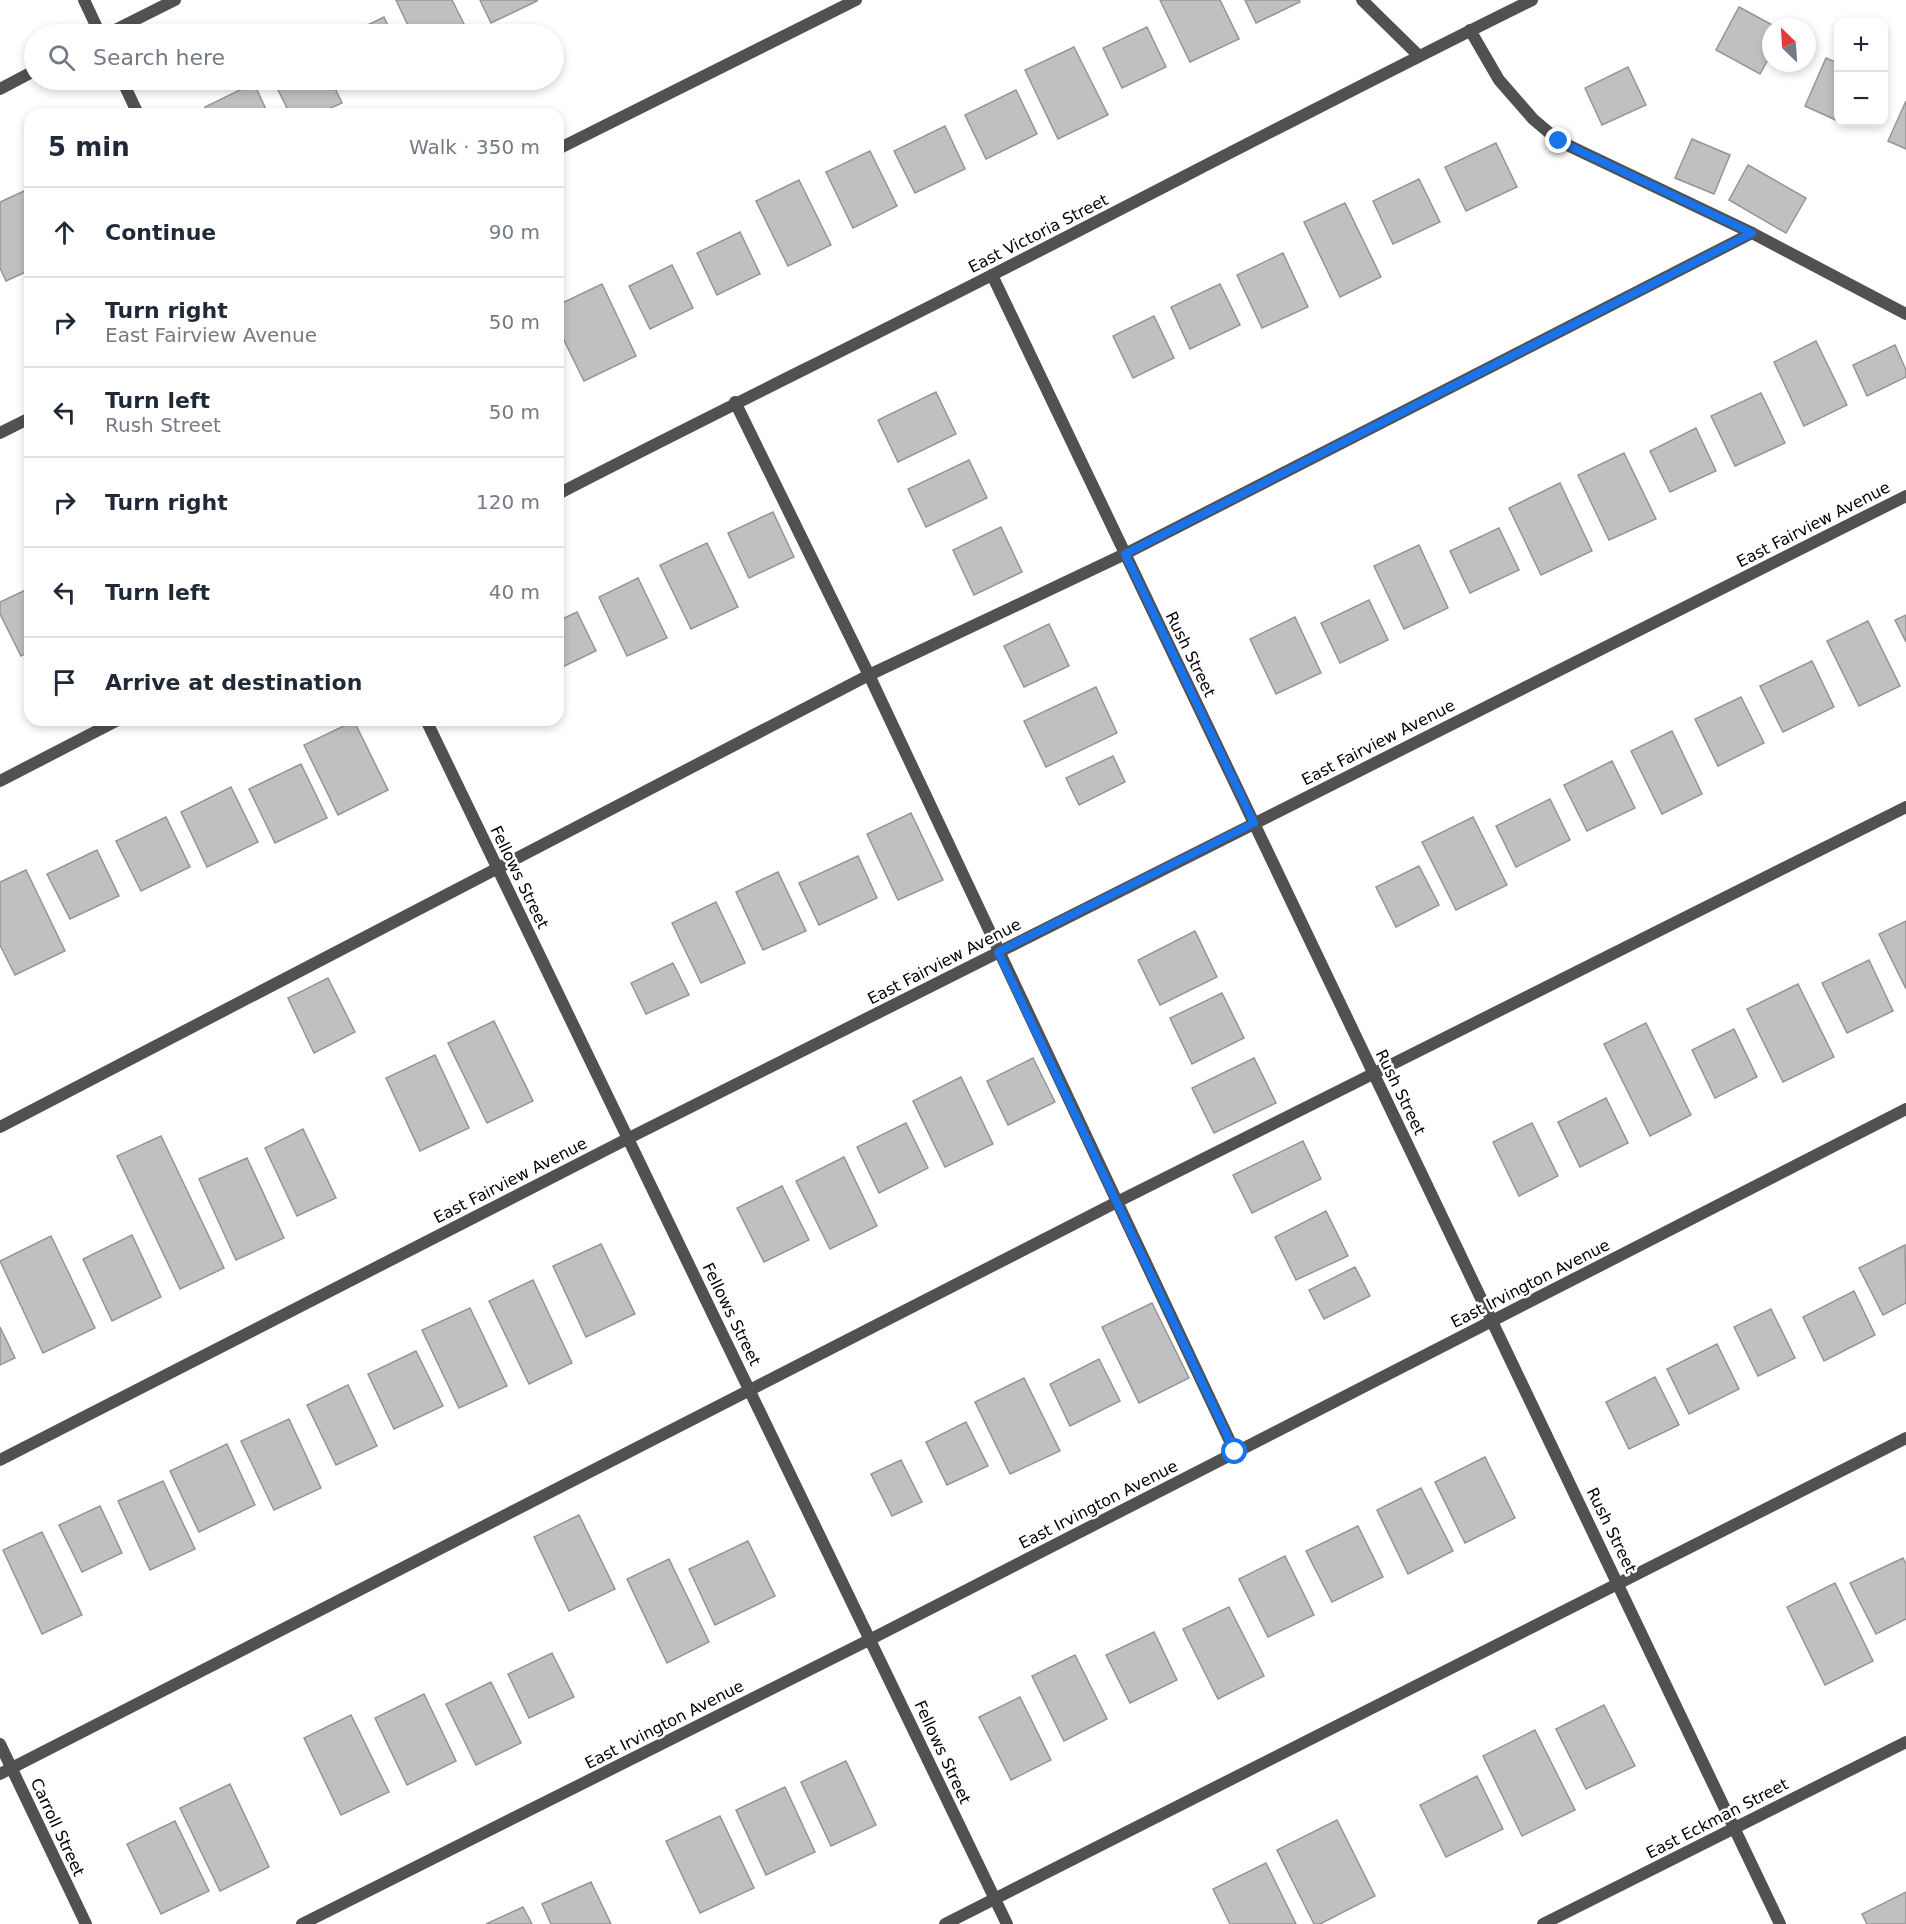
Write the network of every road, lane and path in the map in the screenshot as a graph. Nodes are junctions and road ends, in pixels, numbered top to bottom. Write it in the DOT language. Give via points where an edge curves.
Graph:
graph roads {
  1 [pos="84,0"];
  2 [pos="175,0"];
  3 [pos="856,0"];
  4 [pos="1362,0"];
  5 [pos="1532,0"];
  6 [pos="95,24"];
  7 [pos="127,24"];
  8 [pos="1470,30"];
  9 [pos="1418,55"];
  10 [pos="24,76"];
  11 [pos="0,89"];
  12 [pos="127,90"];
  13 [pos="135,108"];
  14 [pos="564,146"];
  15 [pos="1752,233"];
  16 [pos="992,275"];
  17 [pos="1906,314"];
  18 [pos="735,402"];
  19 [pos="24,421"];
  20 [pos="0,434"];
  21 [pos="564,491"];
  22 [pos="1906,496"];
  23 [pos="1125,554"];
  24 [pos="869,675"];
  25 [pos="106,726"];
  26 [pos="429,726"];
  27 [pos="0,781"];
  28 [pos="1906,807"];
  29 [pos="1254,823"];
  30 [pos="498,869"];
  31 [pos="998,952"];
  32 [pos="1374,1074"];
  33 [pos="1906,1109"];
  34 [pos="0,1127"];
  35 [pos="628,1138"];
  36 [pos="1115,1203"];
  37 [pos="1493,1321"];
  38 [pos="750,1391"];
  39 [pos="1906,1438"];
  40 [pos="1235,1452"];
  41 [pos="0,1460"];
  42 [pos="1619,1583"];
  43 [pos="871,1639"];
  44 [pos="1906,1742"];
  45 [pos="0,1744"];
  46 [pos="6,1771"];
  47 [pos="1734,1828"];
  48 [pos="995,1899"];
  49 [pos="86,1924"];
  50 [pos="302,1924"];
  51 [pos="945,1924"];
  52 [pos="1007,1924"];
  53 [pos="1544,1924"];
  54 [pos="1780,1924"];
  1 -- 6 [label="street"];
  2 -- 7 [label="street"];
  3 -- 14 [label="street"];
  4 -- 9 [label="street"];
  5 -- 8 [label="street, East Victoria Street"];
  8 -- 9 [label="street, East Victoria Street"];
  8 -- 15 [label="street" via="1498,80 1559,141"];
  9 -- 16 [label="street, East Victoria Street"];
  10 -- 11 [label="street"];
  12 -- 13 [label="street"];
  15 -- 17 [label="street"];
  15 -- 23 [label="street"];
  16 -- 18 [label="street, East Victoria Street"];
  16 -- 23 [label="street, Rush Street"];
  18 -- 21 [label="street, East Victoria Street"];
  18 -- 24 [label="street"];
  19 -- 20 [label="street"];
  22 -- 29 [label="street, East Fairview Avenue"];
  23 -- 24 [label="street"];
  23 -- 29 [label="street, Rush Street"];
  24 -- 30 [label="street"];
  24 -- 31 [label="street"];
  25 -- 27 [label="street"];
  26 -- 30 [label="street, Fellows Street"];
  28 -- 32 [label="street"];
  29 -- 31 [label="street, East Fairview Avenue"];
  29 -- 32 [label="street, Rush Street"];
  30 -- 34 [label="street"];
  30 -- 35 [label="street, Fellows Street"];
  31 -- 35 [label="street, East Fairview Avenue"];
  31 -- 36 [label="street"];
  32 -- 36 [label="street"];
  32 -- 37 [label="street, Rush Street"];
  33 -- 37 [label="street, East Irvington Avenue"];
  35 -- 38 [label="street, Fellows Street"];
  35 -- 41 [label="street, East Fairview Avenue"];
  36 -- 38 [label="street"];
  36 -- 40 [label="street"];
  37 -- 40 [label="street, East Irvington Avenue"];
  37 -- 42 [label="street, Rush Street"];
  38 -- 43 [label="street, Fellows Street"];
  38 -- 46 [label="street"];
  39 -- 42 [label="street"];
  40 -- 43 [label="street, East Irvington Avenue"];
  42 -- 47 [label="street, Rush Street"];
  42 -- 48 [label="street"];
  43 -- 48 [label="street, Fellows Street"];
  43 -- 50 [label="street, East Irvington Avenue"];
  44 -- 47 [label="street, East Eckman Street"];
  45 -- 46 [label="street, Carroll Street"];
  46 -- 49 [label="street, Carroll Street"];
  47 -- 53 [label="street, East Eckman Street"];
  47 -- 54 [label="street, Rush Street"];
  48 -- 51 [label="street"];
  48 -- 52 [label="street, Fellows Street"];
}
